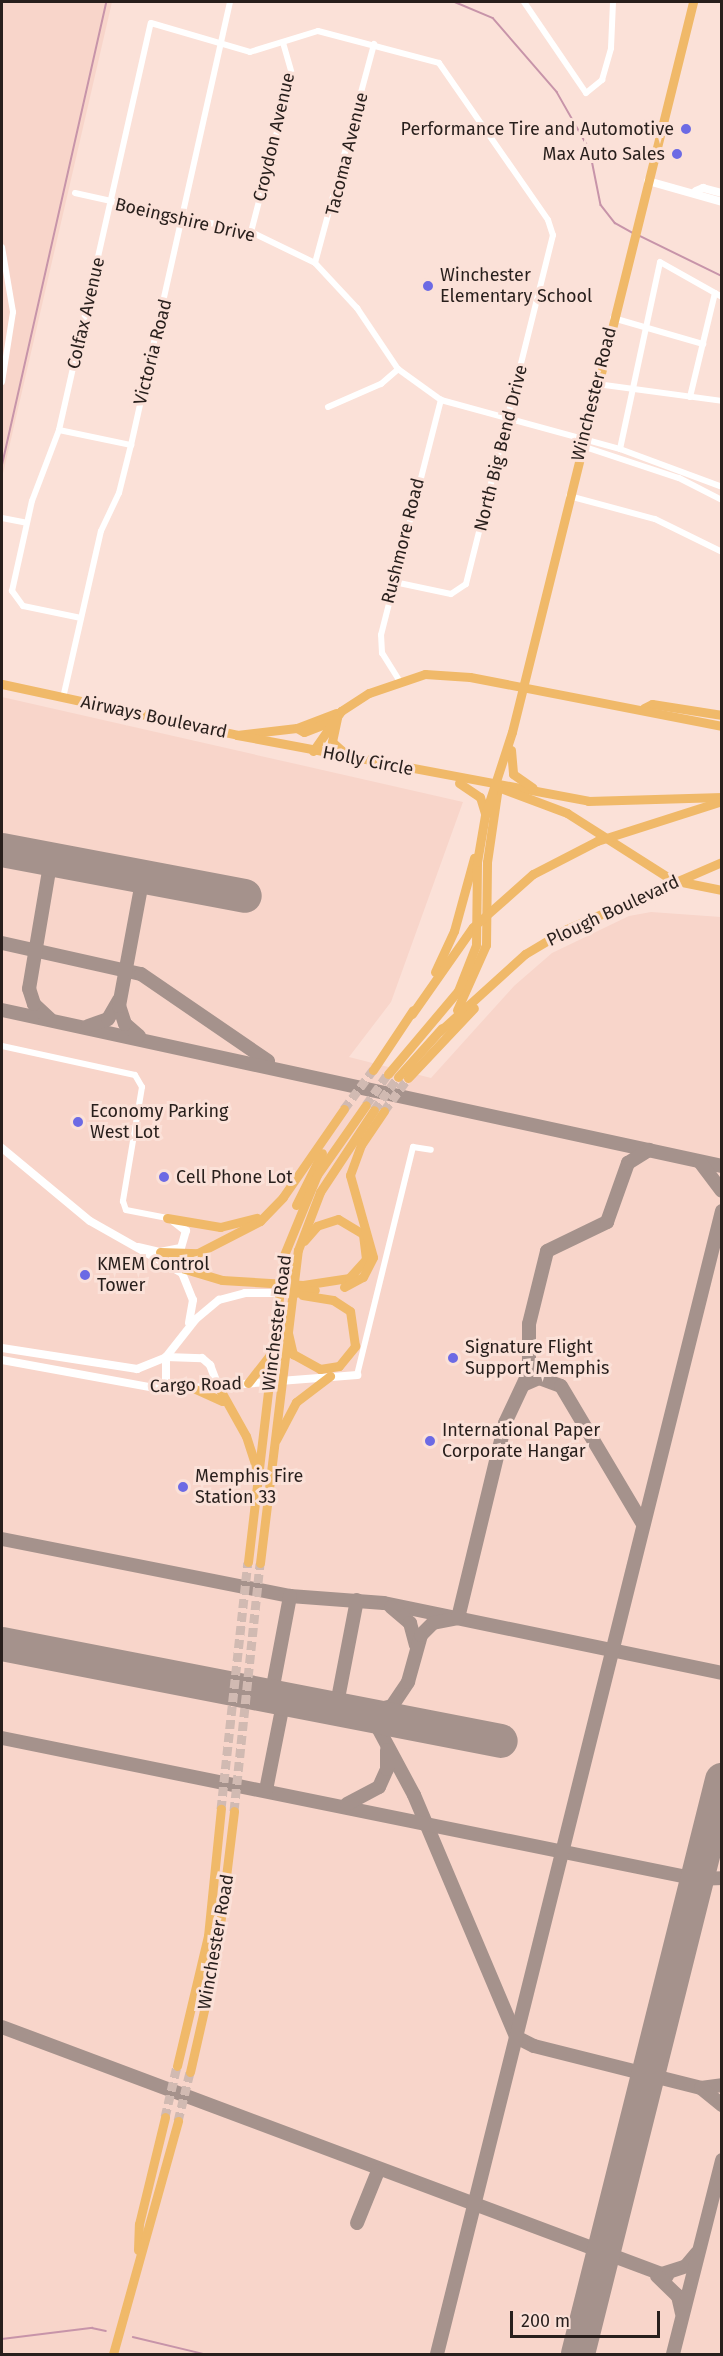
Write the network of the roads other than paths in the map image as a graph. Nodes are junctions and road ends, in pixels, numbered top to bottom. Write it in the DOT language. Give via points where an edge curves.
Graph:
graph roads {
  1 [pos="231,2"];
  2 [pos="524,2"];
  3 [pos="613,2"];
  4 [pos="693,2"];
  5 [pos="221,43"];
  6 [pos="283,43"];
  7 [pos="374,44"];
  8 [pos="648,181"];
  9 [pos="696,191"];
  10 [pos="75,193"];
  11 [pos="722,193"];
  12 [pos="112,202"];
  13 [pos="722,202"];
  14 [pos="184,221"];
  15 [pos="251,232"];
  16 [pos="2,247"];
  17 [pos="315,263"];
  18 [pos="718,295"];
  19 [pos="613,318"];
  20 [pos="644,327"];
  21 [pos="703,344"];
  22 [pos="398,369"];
  23 [pos="2,382"];
  24 [pos="597,384"];
  25 [pos="630,391"];
  26 [pos="690,397"];
  27 [pos="441,400"];
  28 [pos="722,401"];
  29 [pos="328,407"];
  30 [pos="508,421"];
  31 [pos="59,430"];
  32 [pos="582,442"];
  33 [pos="131,445"];
  34 [pos="620,449"];
  35 [pos="722,487"];
  36 [pos="569,496"];
  37 [pos="722,500"];
  38 [pos="2,518"];
  39 [pos="27,523"];
  40 [pos="722,552"];
  41 [pos="394,582"];
  42 [pos="81,618"];
  43 [pos="399,680"];
  44 [pos="2,684"];
  45 [pos="522,687"];
  46 [pos="63,698"];
  47 [pos="644,708"];
  48 [pos="341,711"];
  49 [pos="722,715"];
  50 [pos="329,722"];
  51 [pos="722,726"];
  52 [pos="297,728"];
  53 [pos="237,735"];
  54 [pos="510,742"];
  55 [pos="312,751"];
  56 [pos="350,758"];
  57 [pos="446,777"];
  58 [pos="498,787"];
  59 [pos="564,797"];
  60 [pos="722,799"];
  61 [pos="485,815"];
  62 [pos="480,835"];
  63 [pos="722,862"];
  64 [pos="717,890"];
  65 [pos="509,968"];
  66 [pos="412,1014"];
  67 [pos="440,1031"];
  68 [pos="2,1046"];
  69 [pos="373,1070"];
  70 [pos="388,1074"];
  71 [pos="374,1109"];
  72 [pos="2,1148"];
  73 [pos="431,1150"];
  74 [pos="270,1211"];
  75 [pos="167,1218"];
  76 [pos="125,1243"];
  77 [pos="298,1250"];
  78 [pos="160,1252"];
  79 [pos="284,1255"];
  80 [pos="165,1263"];
  81 [pos="261,1289"];
  82 [pos="294,1293"];
  83 [pos="286,1318"];
  84 [pos="187,1330"];
  85 [pos="2,1348"];
  86 [pos="272,1349"];
  87 [pos="166,1357"];
  88 [pos="2,1360"];
  89 [pos="357,1375"];
  90 [pos="330,1376"];
  91 [pos="274,1381"];
  92 [pos="248,1383"];
  93 [pos="218,1386"];
  94 [pos="193,1388"];
  95 [pos="166,1390"];
  96 [pos="225,1405"];
  97 [pos="269,1463"];
  98 [pos="258,1477"];
  99 [pos="248,1562"];
  100 [pos="260,1563"];
  101 [pos="221,1809"];
  102 [pos="234,1811"];
  103 [pos="177,2066"];
  104 [pos="190,2072"];
  105 [pos="165,2117"];
  106 [pos="178,2121"];
  107 [pos="138,2254"];
  108 [pos="113,2355"];
  1 -- 5 [label="street, Victoria Road"];
  2 -- 3 [label="street" via="586,93 602,80 611,48"];
  4 -- 8 [label="main road, Winchester Road"];
  5 -- 6 [label="street" via="250,52"];
  5 -- 12 [label="street, Colfax Avenue" via="151,24"];
  5 -- 14 [label="street, Victoria Road"];
  6 -- 7 [label="street" via="318,31"];
  6 -- 15 [label="street, Croydon Avenue" via="291,74"];
  7 -- 17 [label="street, Tacoma Avenue"];
  7 -- 30 [label="street, North Big Bend Drive" via="424,56 453,76 553,235"];
  8 -- 9 [label="street"];
  8 -- 19 [label="main road, Winchester Road"];
  9 -- 11 [label="street"];
  9 -- 13 [label="street"];
  10 -- 12 [label="street, Boeingshire Drive"];
  12 -- 14 [label="street, Boeingshire Drive"];
  12 -- 31 [label="street, Colfax Avenue"];
  14 -- 15 [label="street, Boeingshire Drive"];
  14 -- 33 [label="street, Victoria Road"];
  15 -- 17 [label="street, Boeingshire Drive"];
  16 -- 23 [label="street" via="13,312"];
  17 -- 22 [label="street, Boeingshire Drive" via="357,308"];
  18 -- 20 [label="street" via="660,262"];
  18 -- 21 [label="street"];
  19 -- 20 [label="street"];
  19 -- 24 [label="main road, Winchester Road"];
  20 -- 21 [label="street"];
  20 -- 25 [label="street"];
  21 -- 26 [label="street"];
  22 -- 27 [label="street, Boeingshire Drive"];
  22 -- 29 [label="street" via="381,384"];
  24 -- 25 [label="street"];
  24 -- 32 [label="main road, Winchester Road"];
  25 -- 26 [label="street"];
  25 -- 34 [label="street"];
  26 -- 28 [label="street"];
  27 -- 30 [label="street, Boeingshire Drive"];
  27 -- 41 [label="street, Rushmore Road"];
  30 -- 32 [label="street, Boeingshire Drive"];
  30 -- 41 [label="street, North Big Bend Drive" via="464,588 452,594"];
  31 -- 33 [label="street"];
  31 -- 39 [label="street, Colfax Avenue"];
  32 -- 34 [label="street"];
  32 -- 36 [label="main road, Winchester Road"];
  32 -- 37 [label="street" via="679,478"];
  33 -- 42 [label="street, Victoria Road" via="119,493 101,531"];
  34 -- 35 [label="street"];
  36 -- 40 [label="street" via="655,519"];
  36 -- 45 [label="main road, Winchester Road"];
  38 -- 39 [label="street"];
  39 -- 42 [label="street, Colfax Avenue" via="14,599 23,606"];
  41 -- 43 [label="street, Rushmore Road" via="382,653"];
  42 -- 46 [label="street, Victoria Road"];
  43 -- 45 [label="main road, Airways Boulevard" via="446,674"];
  43 -- 48 [label="main road, Airways Boulevard"];
  44 -- 46 [label="main road, Airways Boulevard"];
  45 -- 47 [label="main road, Airways Boulevard"];
  45 -- 54 [label="main road, Winchester Road"];
  46 -- 53 [label="main road, Airways Boulevard"];
  47 -- 49 [label="main road, Airways Boulevard" via="652,704"];
  47 -- 51 [label="main road, Airways Boulevard" via="652,715"];
  48 -- 50 [label="main road, Airways Boulevard"];
  48 -- 52 [label="main road, Airways Boulevard"];
  48 -- 56 [label="main road" via="332,742"];
  50 -- 52 [label="main road" via="310,731"];
  50 -- 55 [label="main road, Airways Boulevard"];
  52 -- 53 [label="main road, Airways Boulevard"];
  53 -- 55 [label="main road, Holly Circle"];
  54 -- 58 [label="main road, Winchester Road"];
  54 -- 59 [label="main road" via="513,774 519,780"];
  55 -- 56 [label="main road, Holly Circle"];
  56 -- 57 [label="main road, Holly Circle"];
  57 -- 58 [label="main road, Holly Circle"];
  57 -- 61 [label="main road" via="480,797"];
  58 -- 59 [label="main road"];
  58 -- 61 [label="main road, Winchester Road"];
  58 -- 64 [label="main road" via="552,805 654,871"];
  58 -- 67 [label="main road, Winchester Road" via="488,862 486,945 468,993"];
  59 -- 60 [label="main road" via="607,803"];
  60 -- 66 [label="main road" via="597,841 554,860 506,893 458,948"];
  61 -- 62 [label="main road, Winchester Road"];
  62 -- 66 [label="main road" via="454,931"];
  62 -- 70 [label="main road, Winchester Road" via="480,921 468,968 444,1011"];
  63 -- 65 [label="main road, Plough Boulevard" via="567,929"];
  65 -- 67 [label="main road"];
  65 -- 67 [label="main road, Winchester Road" via="403,1078"];
  66 -- 69 [label="main road"];
  68 -- 75 [label="street" via="135,1075 142,1087 123,1201 126,1210"];
  71 -- 77 [label="main road, Winchester Road" via="320,1192"];
  71 -- 79 [label="main road, Winchester Road" via="317,1175"];
  71 -- 82 [label="main road" via="350,1175 354,1201 372,1243 369,1268 343,1287"];
  72 -- 76 [label="main road"];
  73 -- 89 [label="street" via="413,1147"];
  74 -- 75 [label="main road" via="220,1227"];
  74 -- 78 [label="main road" via="216,1247 198,1253"];
  74 -- 79 [label="main road" via="349,1108 300,1193"];
  75 -- 78 [label="main road" via="181,1225 185,1243"];
  76 -- 78 [label="main road"];
  76 -- 80 [label="main road"];
  77 -- 81 [label="main road" via="329,1220 356,1226 366,1242 366,1259 356,1275"];
  77 -- 83 [label="main road, Winchester Road"];
  79 -- 86 [label="main road, Winchester Road"];
  80 -- 81 [label="main road"];
  80 -- 84 [label="main road" via="192,1287"];
  81 -- 82 [label="main road"];
  81 -- 84 [label="main road" via="219,1300"];
  82 -- 83 [label="main road" via="333,1300 350,1311 356,1346 339,1366 311,1367 293,1354"];
  83 -- 91 [label="main road, Winchester Road"];
  84 -- 87 [label="main road"];
  85 -- 87 [label="main road" via="120,1370"];
  86 -- 91 [label="main road, Winchester Road"];
  86 -- 92 [label="main road"];
  87 -- 93 [label="main road" via="202,1358 210,1365"];
  87 -- 95 [label="main road"];
  88 -- 95 [label="street, Cargo Road"];
  89 -- 90 [label="street, Cargo Road"];
  90 -- 91 [label="street, Cargo Road"];
  90 -- 97 [label="main road" via="296,1402 283,1421"];
  91 -- 92 [label="street, Cargo Road"];
  91 -- 97 [label="main road, Winchester Road"];
  91 -- 98 [label="main road, Winchester Road"];
  92 -- 93 [label="street, Cargo Road"];
  93 -- 94 [label="street, Cargo Road"];
  93 -- 96 [label="main road"];
  94 -- 95 [label="street, Cargo Road"];
  94 -- 96 [label="main road" via="211,1392"];
  96 -- 98 [label="main road" via="246,1436"];
  97 -- 100 [label="main road, Winchester Road"];
  98 -- 99 [label="main road, Winchester Road"];
  101 -- 103 [label="main road, Winchester Road" via="208,1936"];
  102 -- 104 [label="main road, Winchester Road" via="216,1958"];
  105 -- 107 [label="main road" via="139,2224"];
  106 -- 107 [label="main road" via="151,2226"];
  107 -- 108 [label="main road"];
}
